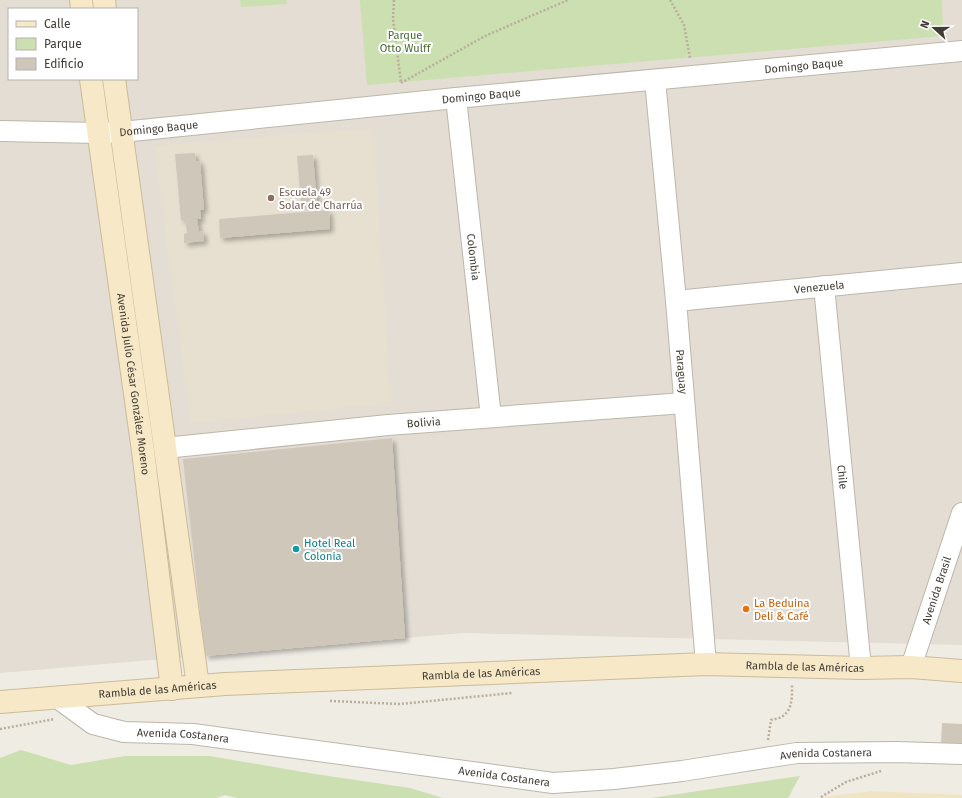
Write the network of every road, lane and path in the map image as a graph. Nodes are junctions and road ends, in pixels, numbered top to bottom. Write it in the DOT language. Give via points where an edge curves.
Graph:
graph roads {
  1 [pos="394,0"];
  2 [pos="568,0"];
  3 [pos="670,0"];
  4 [pos="962,51"];
  5 [pos="693,76"];
  6 [pos="91,80"];
  7 [pos="114,80"];
  8 [pos="655,80"];
  9 [pos="401,83"];
  10 [pos="456,98"];
  11 [pos="402,104"];
  12 [pos="0,131"];
  13 [pos="122,132"];
  14 [pos="99,133"];
  15 [pos="962,273"];
  16 [pos="824,286"];
  17 [pos="676,301"];
  18 [pos="684,403"];
  19 [pos="491,417"];
  20 [pos="165,448"];
  21 [pos="962,513"];
  22 [pos="706,664"];
  23 [pos="792,666"];
  24 [pos="911,667"];
  25 [pos="861,668"];
  26 [pos="962,670"];
  27 [pos="198,686"];
  28 [pos="172,689"];
  29 [pos="56,697"];
  30 [pos="1,699"];
  31 [pos="962,754"];
  32 [pos="765,758"];
  33 [pos="882,771"];
  34 [pos="821,797"];
  1 -- 9 [label="path" via="393,19"];
  2 -- 9 [label="path" via="485,36"];
  3 -- 5 [label="path" via="684,25"];
  4 -- 5 [label="street, Domingo Baque"];
  5 -- 8 [label="street, Domingo Baque"];
  6 -- 14 [label="street, Avenida Julio César González Moreno"];
  7 -- 13 [label="street, Avenida Julio César González Moreno"];
  8 -- 10 [label="street, Domingo Baque"];
  8 -- 17 [label="street, Paraguay"];
  9 -- 11 [label="path"];
  10 -- 11 [label="street, Domingo Baque"];
  10 -- 19 [label="street, Colombia"];
  11 -- 13 [label="street, Domingo Baque"];
  12 -- 14 [label="street, Domingo Baque"];
  13 -- 14 [label="street, Domingo Baque"];
  13 -- 20 [label="street, Avenida Julio César González Moreno"];
  14 -- 28 [label="street, Avenida Julio César González Moreno" via="143,451"];
  15 -- 16 [label="street, Venezuela"];
  16 -- 17 [label="street, Venezuela"];
  16 -- 25 [label="street, Chile"];
  17 -- 18 [label="street, Paraguay"];
  18 -- 19 [label="street, Bolivia"];
  18 -- 22 [label="street, Paraguay"];
  19 -- 20 [label="street, Bolivia"];
  20 -- 27 [label="street, Avenida Julio César González Moreno"];
  21 -- 24 [label="street, Avenida Brasil"];
  22 -- 23 [label="street, Rambla de las Américas"];
  22 -- 27 [label="street, Rambla de las Américas"];
  23 -- 25 [label="street, Rambla de las Américas"];
  23 -- 32 [label="path" via="792,703 781,718 771,720"];
  24 -- 25 [label="street, Rambla de las Américas"];
  24 -- 26 [label="street, Rambla de las Américas"];
  27 -- 28 [label="street, Rambla de las Américas"];
  28 -- 29 [label="street, Rambla de las Américas"];
  29 -- 30 [label="street, Rambla de las Américas"];
  29 -- 32 [label="street, Avenida Costanera" via="93,724 124,732 193,734 553,783 682,771"];
  31 -- 32 [label="street, Avenida Costanera" via="797,753"];
  33 -- 34 [label="path" via="846,782"];
}
